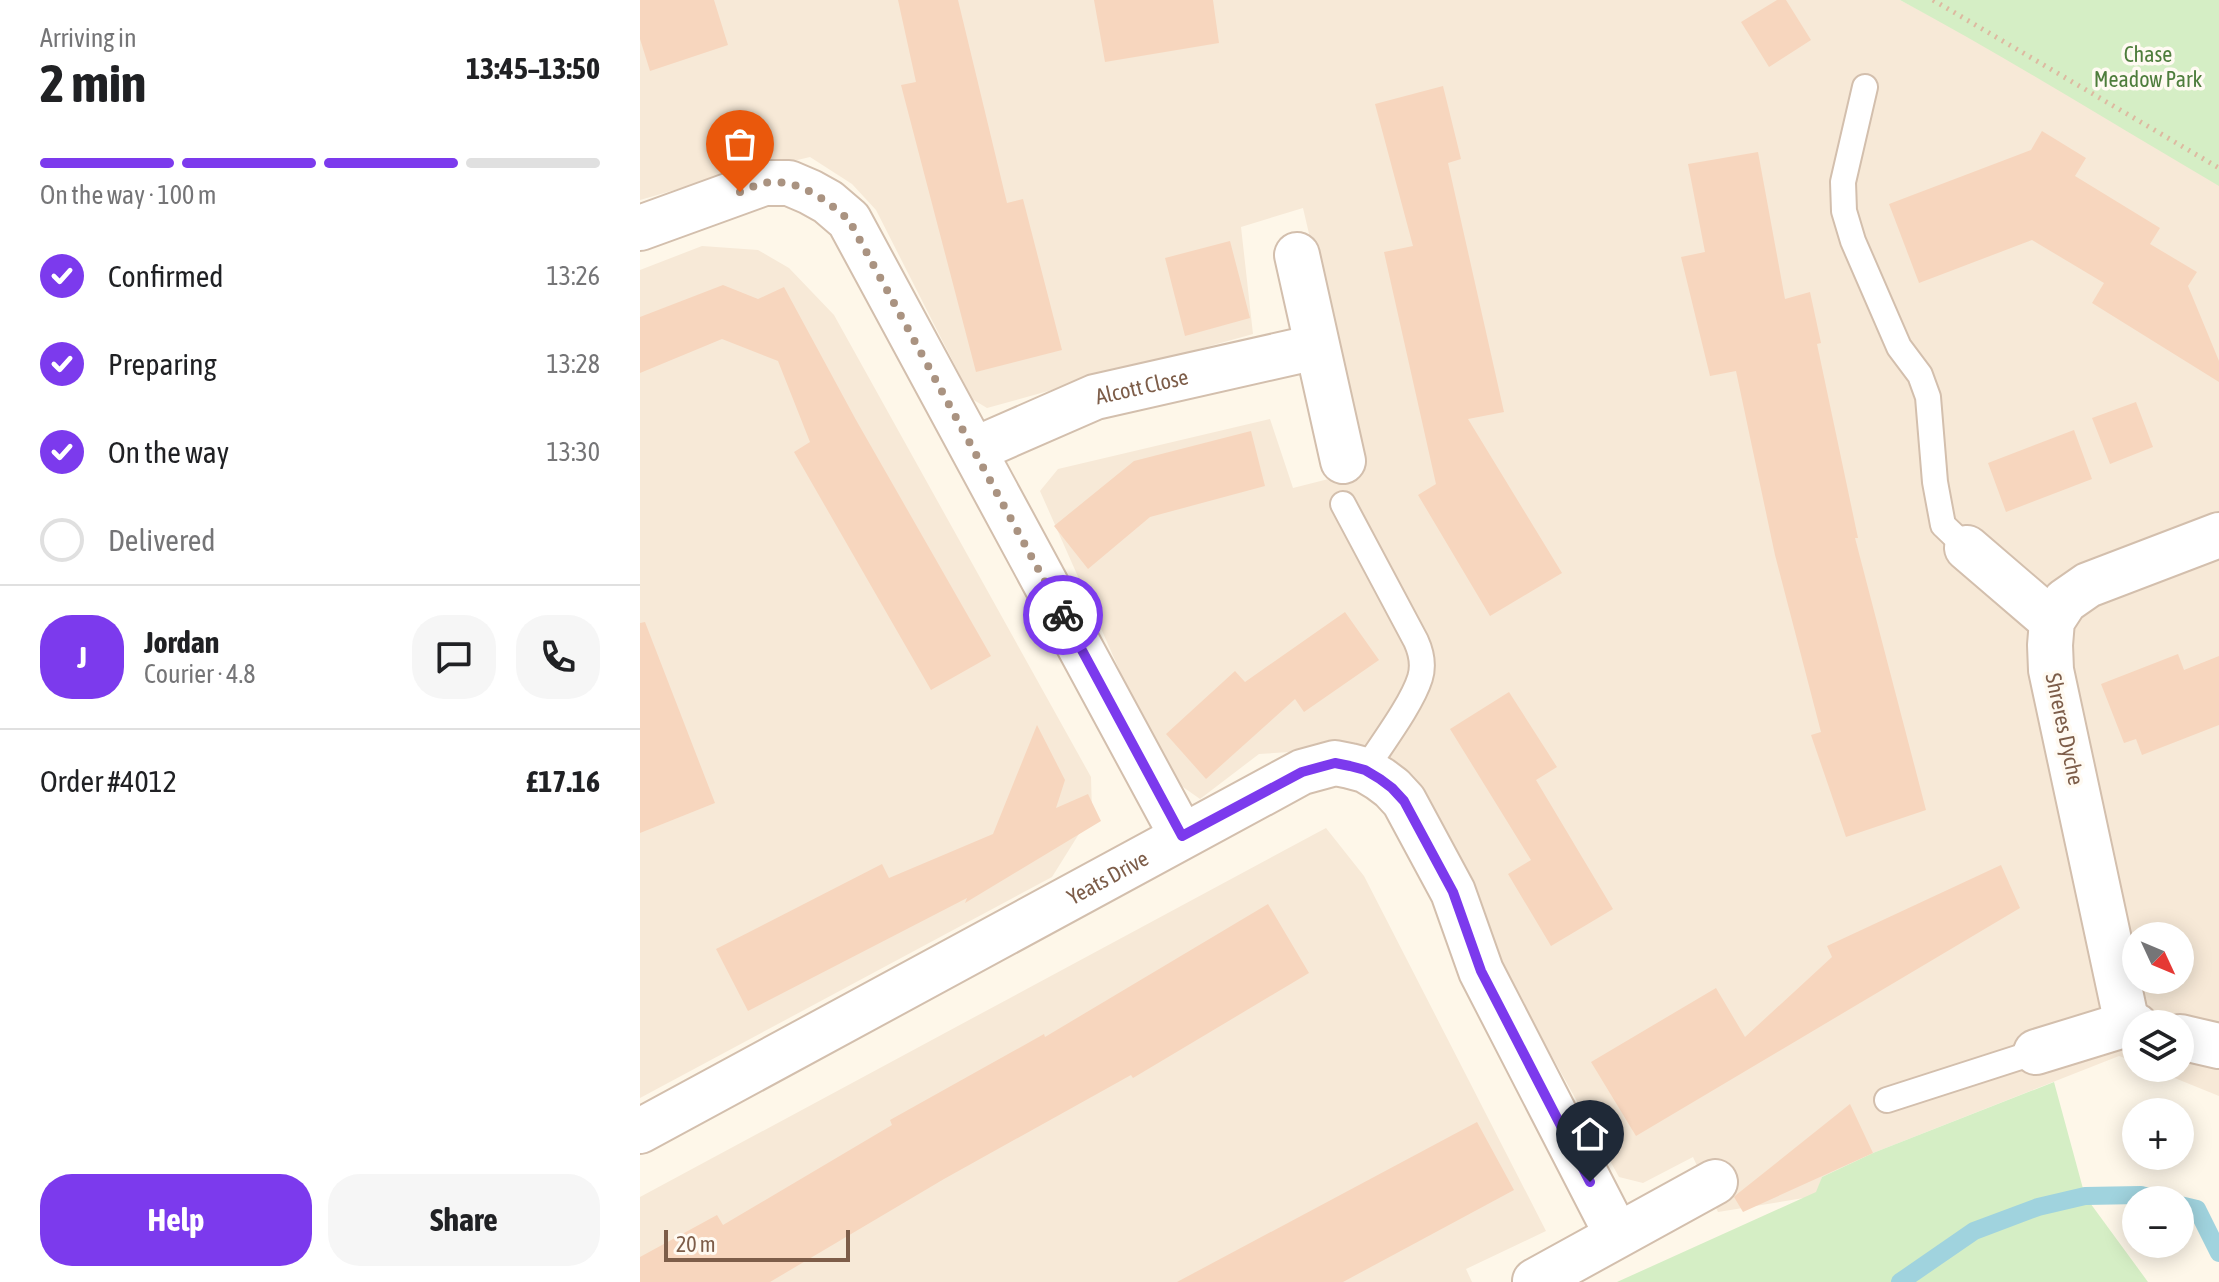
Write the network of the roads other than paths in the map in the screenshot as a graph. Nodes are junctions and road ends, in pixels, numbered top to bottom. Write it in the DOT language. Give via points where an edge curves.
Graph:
graph roads {
  1 [pos="1865,87"];
  2 [pos="640,228"];
  3 [pos="1297,255"];
  4 [pos="1316,347"];
  5 [pos="974,450"];
  6 [pos="1343,461"];
  7 [pos="1343,504"];
  8 [pos="2219,535"];
  9 [pos="1967,548"];
  10 [pos="2052,621"];
  11 [pos="1365,770"];
  12 [pos="1182,836"];
  13 [pos="2129,1010"];
  14 [pos="2122,1028"];
  15 [pos="2194,1040"];
  16 [pos="2219,1046"];
  17 [pos="2036,1052"];
  18 [pos="1887,1100"];
  19 [pos="640,1131"];
  20 [pos="1715,1182"];
  21 [pos="1617,1235"];
  22 [pos="1535,1281"];
  1 -- 9 [label="lane" via="1843,182 1844,211 1899,347 1920,375 1928,397 1943,525"];
  2 -- 5 [label="street" via="764,183 789,183 828,202 849,220"];
  3 -- 4 [label="street"];
  4 -- 5 [label="street, Alcott Close" via="1095,397"];
  4 -- 6 [label="street"];
  5 -- 12 [label="street"];
  7 -- 11 [label="lane" via="1422,658 1420,678"];
  8 -- 10 [label="street" via="2088,585 2065,601"];
  9 -- 10 [label="street"];
  10 -- 13 [label="street, Shreres Dyche" via="2051,670"];
  11 -- 12 [label="street, Yeats Drive" via="1335,763 1302,772"];
  11 -- 21 [label="street, Yeats Drive" via="1392,788 1415,819 1453,892 1481,971"];
  12 -- 19 [label="street, Yeats Drive"];
  14 -- 17 [label="street"];
  15 -- 16 [label="street"];
  17 -- 18 [label="lane"];
  20 -- 21 [label="street"];
  21 -- 22 [label="street"];
}
